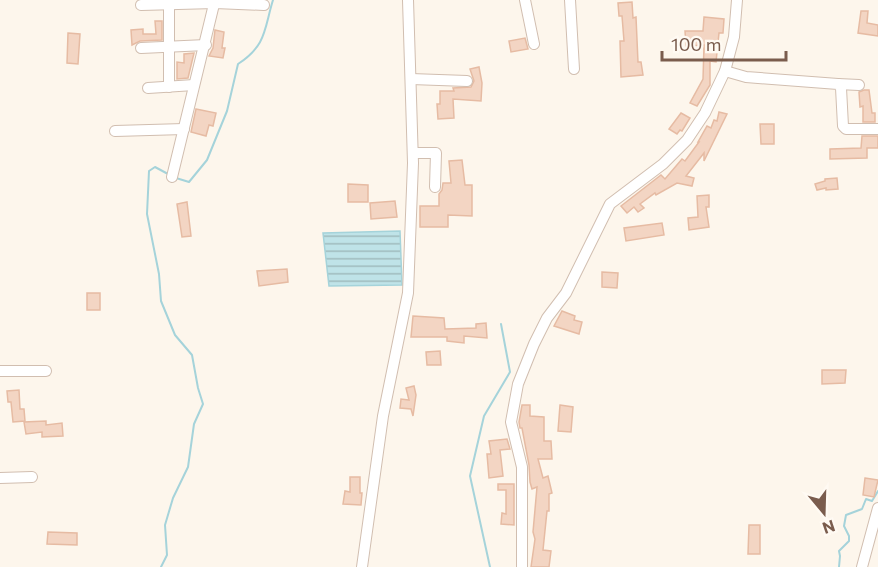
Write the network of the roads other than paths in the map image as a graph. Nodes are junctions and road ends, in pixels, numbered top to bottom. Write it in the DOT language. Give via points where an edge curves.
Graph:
graph roads {
  1 [pos="408,0"];
  2 [pos="525,0"];
  3 [pos="570,0"];
  4 [pos="737,0"];
  5 [pos="215,1"];
  6 [pos="169,2"];
  7 [pos="141,5"];
  8 [pos="264,5"];
  9 [pos="534,44"];
  10 [pos="206,45"];
  11 [pos="169,47"];
  12 [pos="141,48"];
  13 [pos="574,69"];
  14 [pos="726,71"];
  15 [pos="411,79"];
  16 [pos="467,81"];
  17 [pos="838,84"];
  18 [pos="859,85"];
  19 [pos="194,86"];
  20 [pos="169,87"];
  21 [pos="148,88"];
  22 [pos="184,129"];
  23 [pos="878,129"];
  24 [pos="115,131"];
  25 [pos="413,153"];
  26 [pos="172,177"];
  27 [pos="435,187"];
  28 [pos="0,371"];
  29 [pos="45,371"];
  30 [pos="32,477"];
  31 [pos="0,478"];
  32 [pos="878,508"];
  33 [pos="362,567"];
  34 [pos="522,567"];
  35 [pos="862,567"];
  1 -- 15 [label="street"];
  2 -- 9 [label="street"];
  3 -- 13 [label="street"];
  4 -- 14 [label="street"];
  5 -- 6 [label="street"];
  5 -- 8 [label="street"];
  5 -- 10 [label="street"];
  6 -- 7 [label="street"];
  6 -- 11 [label="street"];
  10 -- 11 [label="street"];
  10 -- 19 [label="street"];
  11 -- 12 [label="street"];
  11 -- 20 [label="street"];
  14 -- 17 [label="street" via="746,77"];
  14 -- 34 [label="street" via="687,140 663,164 610,204 566,293 534,344 518,384 511,422 522,467"];
  15 -- 16 [label="street"];
  15 -- 25 [label="street"];
  17 -- 18 [label="street"];
  17 -- 23 [label="street" via="843,126"];
  19 -- 20 [label="street"];
  19 -- 22 [label="street"];
  20 -- 21 [label="street"];
  22 -- 24 [label="street"];
  22 -- 26 [label="street"];
  25 -- 27 [label="street" via="436,153"];
  25 -- 33 [label="street" via="414,218 408,293 383,416"];
  28 -- 29 [label="street"];
  30 -- 31 [label="street"];
  32 -- 35 [label="street"];
}
